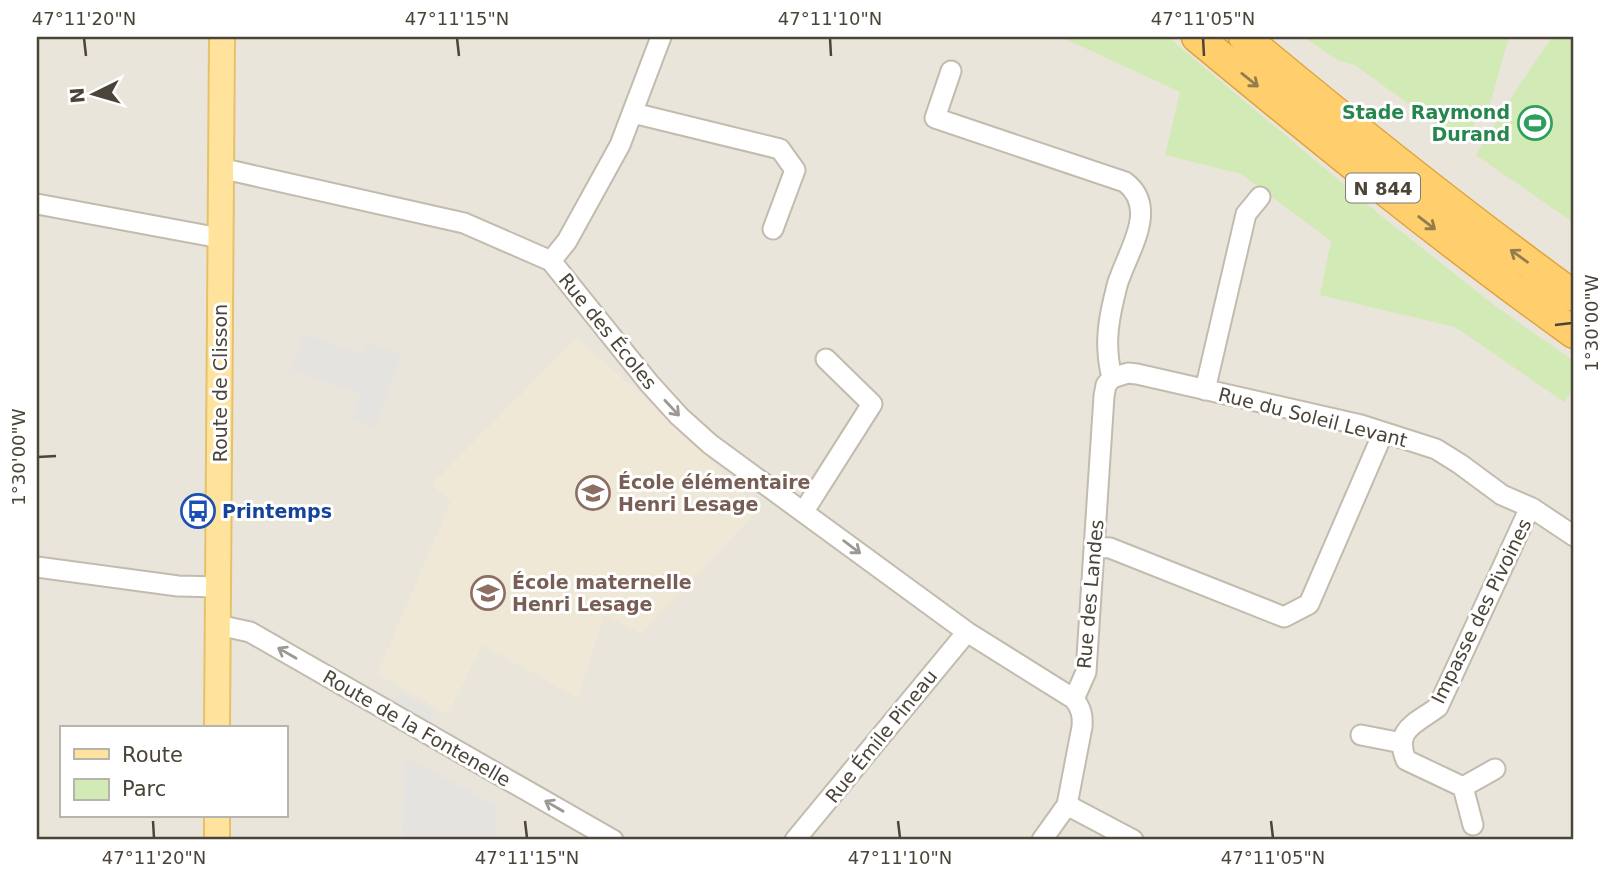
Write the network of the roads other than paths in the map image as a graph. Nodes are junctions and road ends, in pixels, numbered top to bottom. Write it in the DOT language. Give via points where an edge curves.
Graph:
graph roads {
  1 [pos="222,37"];
  2 [pos="661,37"];
  3 [pos="1197,37"];
  4 [pos="1244,37"];
  5 [pos="951,71"];
  6 [pos="633,113"];
  7 [pos="220,168"];
  8 [pos="1260,197"];
  9 [pos="37,204"];
  10 [pos="773,229"];
  11 [pos="220,238"];
  12 [pos="551,261"];
  13 [pos="1574,296"];
  14 [pos="1574,333"];
  15 [pos="827,359"];
  16 [pos="1112,378"];
  17 [pos="1205,390"];
  18 [pos="1383,433"];
  19 [pos="1531,508"];
  20 [pos="804,511"];
  21 [pos="1574,536"];
  22 [pos="1095,547"];
  23 [pos="37,568"];
  24 [pos="219,587"];
  25 [pos="218,625"];
  26 [pos="967,632"];
  27 [pos="1074,699"];
  28 [pos="217,726"];
  29 [pos="1361,735"];
  30 [pos="1402,743"];
  31 [pos="1494,769"];
  32 [pos="1463,787"];
  33 [pos="1067,805"];
  34 [pos="217,818"];
  35 [pos="1473,825"];
  36 [pos="217,840"];
  37 [pos="613,840"];
  38 [pos="795,840"];
  39 [pos="1042,840"];
  40 [pos="1133,840"];
  1 -- 7 [label="main road, Route de Clisson"];
  2 -- 6 [label="street"];
  3 -- 14 [label="highway, N 844, one-way" via="1385,190"];
  13 -- 4 [label="highway, N 844, one-way" via="1386,154"];
  5 -- 16 [label="street" via="935,118 1125,182 1137,196 1139,229 1119,277 1109,327"];
  6 -- 10 [label="street" via="780,149 795,170"];
  6 -- 12 [label="street" via="620,145"];
  7 -- 11 [label="main road, Route de Clisson"];
  7 -- 12 [label="street, Rue des Écoles" via="464,223"];
  8 -- 17 [label="street" via="1246,214"];
  9 -- 11 [label="street"];
  11 -- 24 [label="main road, Route de Clisson"];
  12 -- 20 [label="street, Rue des Écoles, one-way" via="679,416"];
  15 -- 20 [label="street" via="872,404"];
  16 -- 17 [label="street, Rue du Soleil Levant" via="1136,374"];
  16 -- 22 [label="street, Rue des Landes" via="1104,396"];
  17 -- 18 [label="street, Rue du Soleil Levant"];
  18 -- 19 [label="street, Rue du Soleil Levant" via="1436,449 1502,495"];
  18 -- 22 [label="street" via="1308,604 1284,617 1110,548"];
  19 -- 21 [label="street, Rue du Soleil Levant"];
  19 -- 30 [label="street, Impasse des Pivoines" via="1438,708 1410,726"];
  20 -- 26 [label="street, Rue des Écoles, one-way"];
  22 -- 27 [label="street, Rue des Landes" via="1086,672"];
  23 -- 24 [label="street"];
  24 -- 25 [label="main road, Route de Clisson"];
  25 -- 28 [label="main road, Route de Clisson"];
  37 -- 25 [label="street, Route de la Fontenelle, one-way" via="250,632"];
  26 -- 27 [label="street, Rue des Écoles"];
  26 -- 38 [label="street, Rue Émile Pineau"];
  27 -- 33 [label="street" via="1083,717"];
  29 -- 30 [label="street"];
  30 -- 32 [label="street" via="1406,760"];
  31 -- 32 [label="street"];
  32 -- 35 [label="street"];
  33 -- 39 [label="street"];
  33 -- 40 [label="street"];
  34 -- 36 [label="main road"];
}
